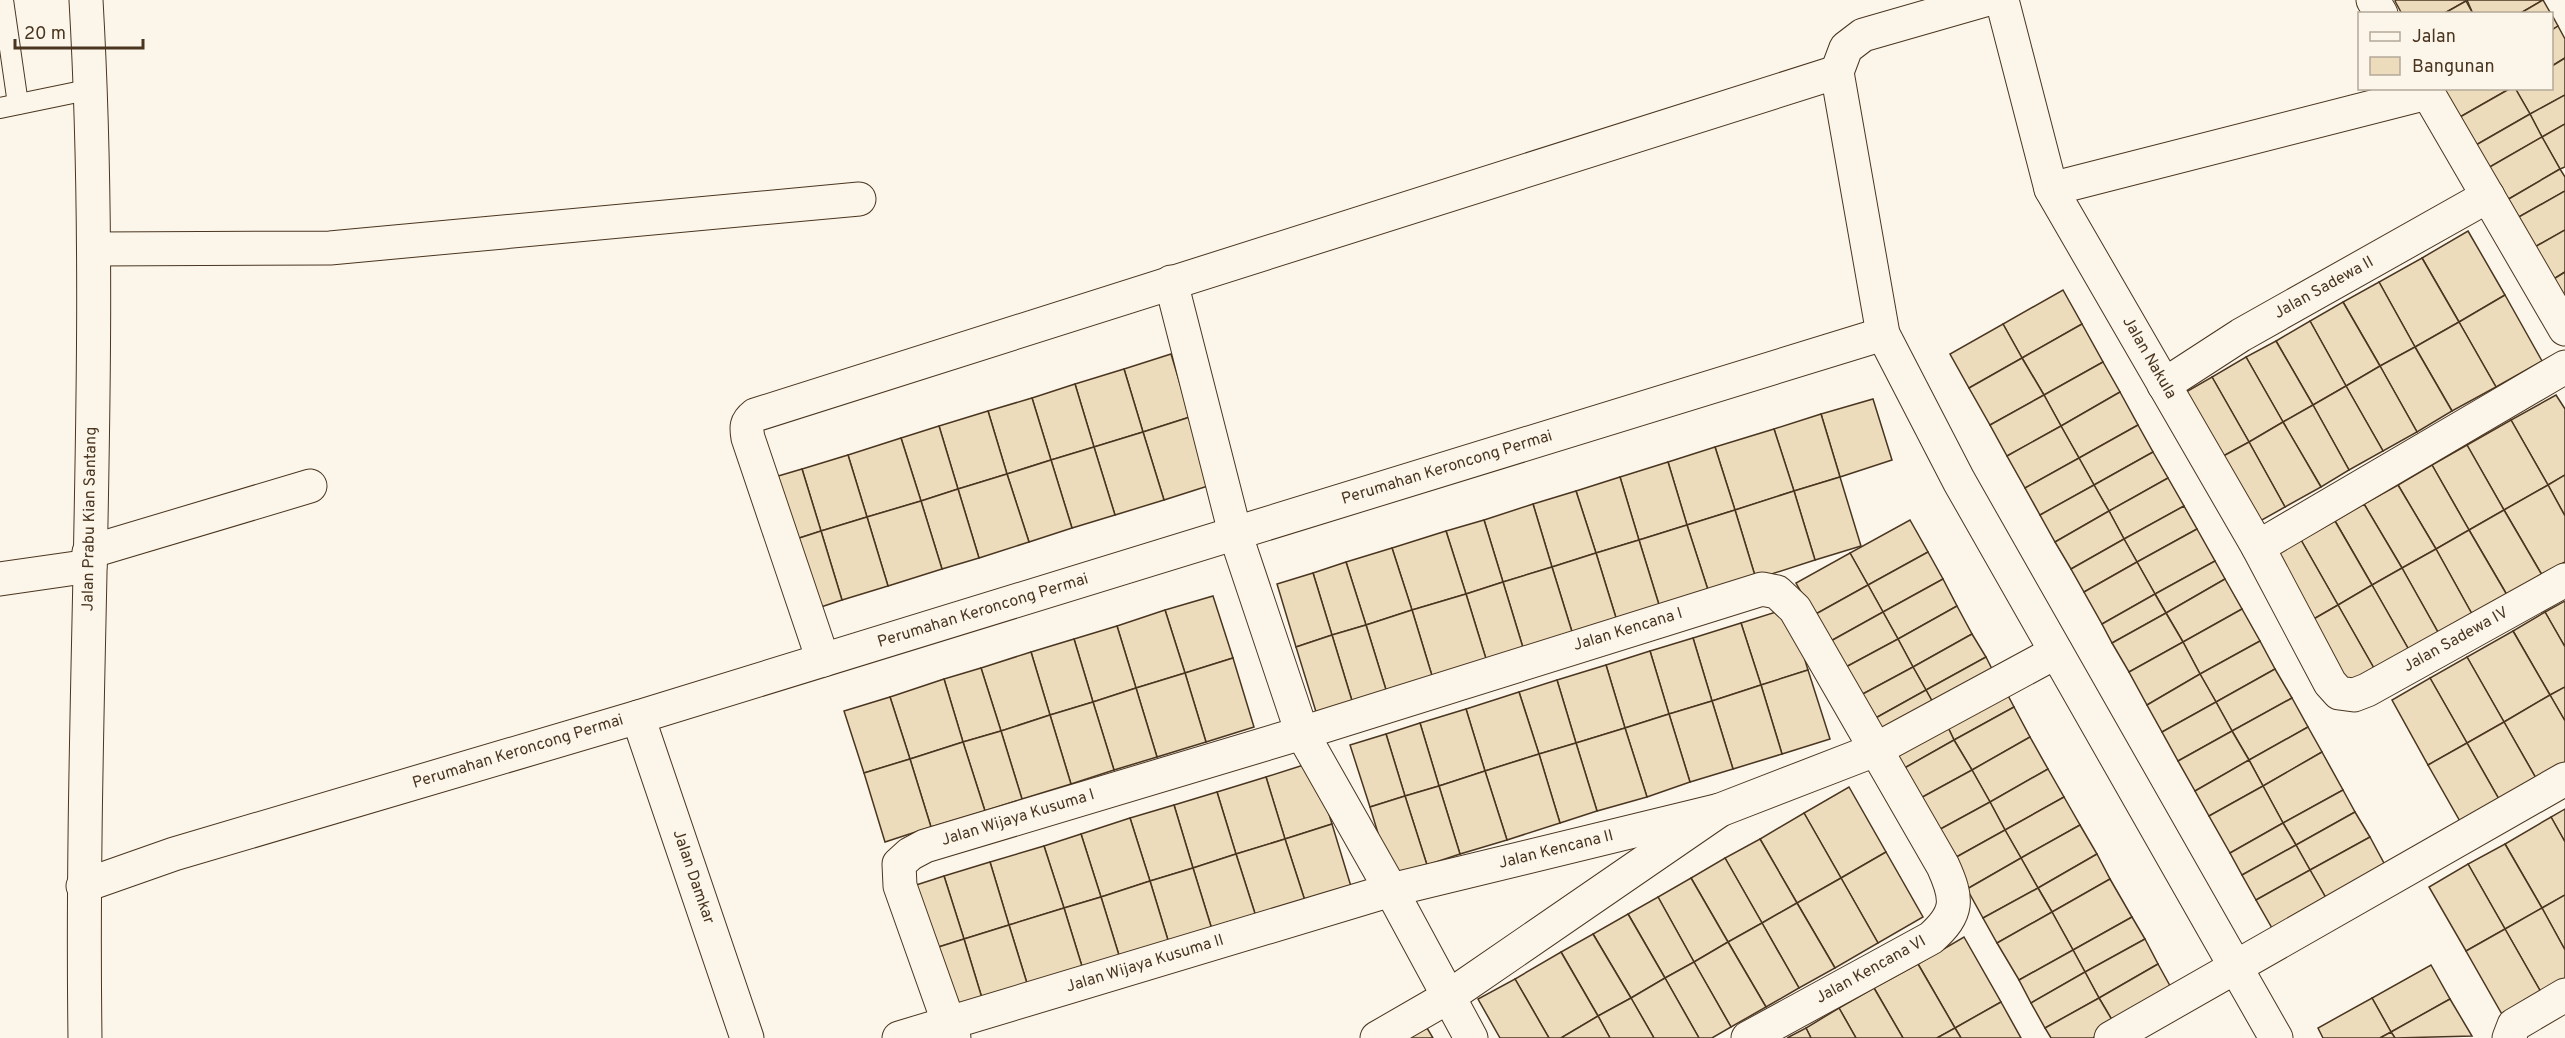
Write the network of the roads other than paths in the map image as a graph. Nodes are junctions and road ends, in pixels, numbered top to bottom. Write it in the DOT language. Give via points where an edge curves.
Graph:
graph roads {
  1 [pos="3,0"];
  2 [pos="90,0"];
  3 [pos="1985,0"];
  4 [pos="2002,0"];
  5 [pos="1836,72"];
  6 [pos="92,89"];
  7 [pos="2426,91"];
  8 [pos="9,106"];
  9 [pos="2050,189"];
  10 [pos="2488,196"];
  11 [pos="859,199"];
  12 [pos="95,249"];
  13 [pos="1171,282"];
  14 [pos="2565,329"];
  15 [pos="1883,334"];
  16 [pos="2565,367"];
  17 [pos="2164,385"];
  18 [pos="310,486"];
  19 [pos="1235,533"];
  20 [pos="2258,547"];
  21 [pos="89,559"];
  22 [pos="0,579"];
  23 [pos="2565,580"];
  24 [pos="2056,652"];
  25 [pos="824,660"];
  26 [pos="2344,695"];
  27 [pos="638,717"];
  28 [pos="1302,733"];
  29 [pos="1875,750"];
  30 [pos="2565,779"];
  31 [pos="1720,810"];
  32 [pos="82,886"];
  33 [pos="1391,890"];
  34 [pos="2236,967"];
  35 [pos="2565,995"];
  36 [pos="1448,997"];
  37 [pos="950,1031"];
  38 [pos="85,1038"];
  39 [pos="747,1038"];
  40 [pos="899,1038"];
  41 [pos="1377,1038"];
  42 [pos="1471,1038"];
  43 [pos="1748,1038"];
  44 [pos="2111,1038"];
  45 [pos="2276,1038"];
  46 [pos="2509,1038"];
  1 -- 8 [label="lane"];
  2 -- 6 [label="street, Jalan Prabu Kian Santang"];
  3 -- 5 [label="street" via="1863,35 1846,48"];
  4 -- 9 [label="street, Jalan Nakula"];
  5 -- 13 [label="street"];
  5 -- 15 [label="street"];
  6 -- 8 [label="lane"];
  6 -- 12 [label="street, Jalan Prabu Kian Santang"];
  7 -- 9 [label="street"];
  7 -- 10 [label="street"];
  9 -- 17 [label="street, Jalan Nakula"];
  10 -- 14 [label="street"];
  10 -- 17 [label="street, Jalan Sadewa II" via="2241,335"];
  11 -- 12 [label="street" via="330,248"];
  12 -- 21 [label="street, Jalan Prabu Kian Santang"];
  13 -- 19 [label="street"];
  13 -- 25 [label="street" via="763,411 748,421 748,438"];
  15 -- 19 [label="street, Perumahan Keroncong Permai"];
  15 -- 24 [label="street" via="1959,481"];
  16 -- 20 [label="street"];
  17 -- 20 [label="street, Jalan Nakula"];
  18 -- 21 [label="street"];
  19 -- 25 [label="street, Perumahan Keroncong Permai"];
  19 -- 28 [label="street"];
  20 -- 26 [label="street, Jalan Nakula" via="2330,682"];
  21 -- 22 [label="street"];
  21 -- 32 [label="street, Jalan Prabu Kian Santang"];
  23 -- 26 [label="street, Jalan Sadewa IV" via="2367,690"];
  24 -- 29 [label="street"];
  24 -- 34 [label="street"];
  25 -- 27 [label="street, Perumahan Keroncong Permai"];
  27 -- 32 [label="street, Perumahan Keroncong Permai" via="174,854"];
  27 -- 39 [label="street, Jalan Damkar"];
  28 -- 29 [label="street, Jalan Kencana I" via="1762,589 1777,592 1795,609"];
  28 -- 33 [label="street"];
  28 -- 37 [label="street, Jalan Wijaya Kusuma I" via="925,846 910,854 899,864 900,886"];
  29 -- 31 [label="street"];
  29 -- 43 [label="street, Jalan Kencana VI" via="1943,866 1953,889 1954,908 1946,924 1931,938"];
  30 -- 34 [label="street"];
  31 -- 33 [label="street, Jalan Kencana II"];
  31 -- 36 [label="street"];
  32 -- 38 [label="street, Jalan Prabu Kian Santang"];
  33 -- 36 [label="street"];
  33 -- 37 [label="street, Jalan Wijaya Kusuma II"];
  34 -- 44 [label="street"];
  34 -- 45 [label="street"];
  35 -- 46 [label="street" via="2514,1025"];
  36 -- 41 [label="street"];
  36 -- 42 [label="street"];
  37 -- 40 [label="street, Jalan Wijaya Kusuma II"];
}
